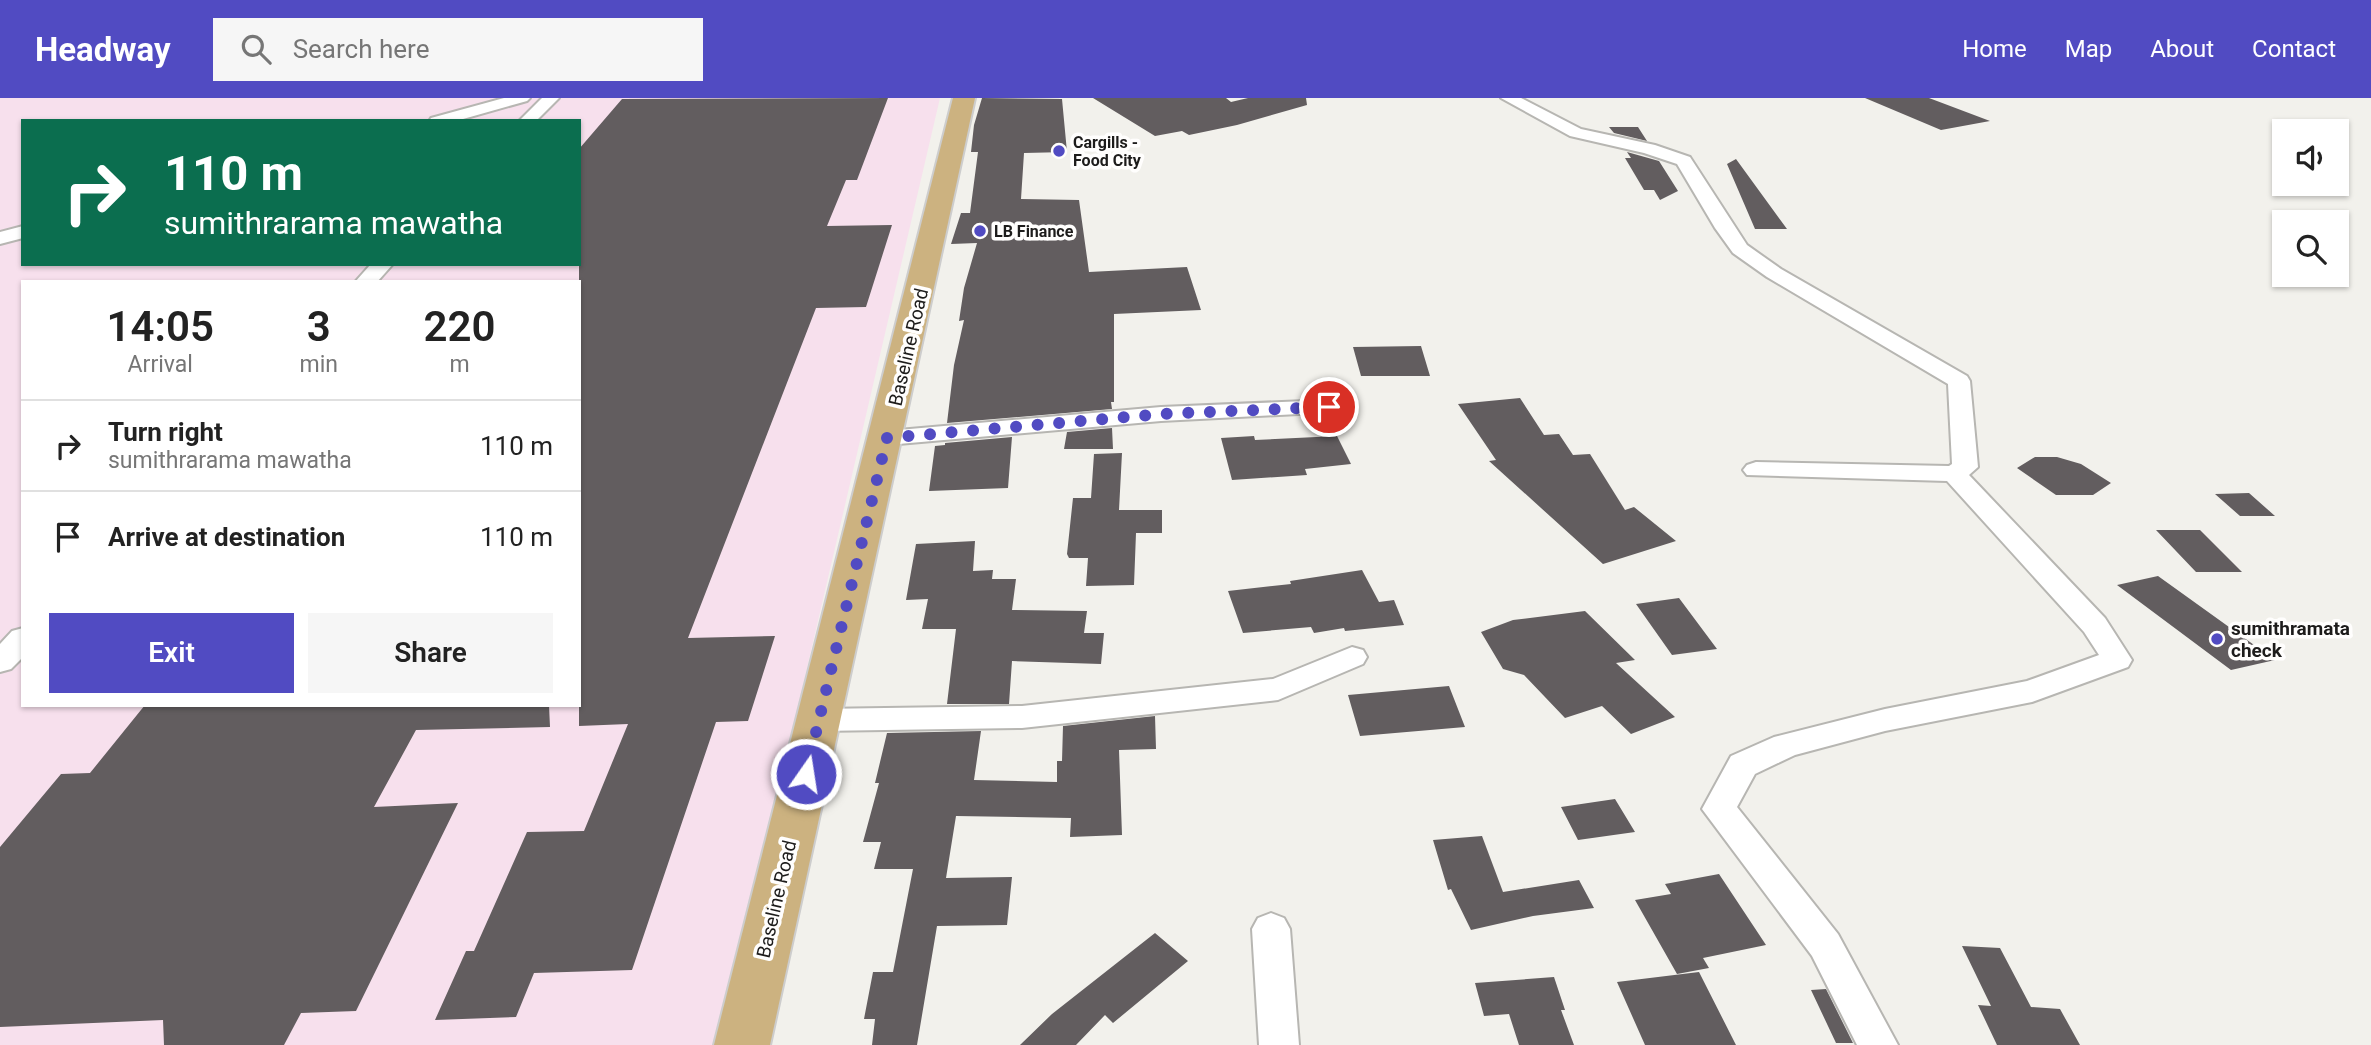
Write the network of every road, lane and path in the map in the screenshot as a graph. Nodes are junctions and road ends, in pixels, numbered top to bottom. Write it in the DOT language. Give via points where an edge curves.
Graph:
graph roads {
  1 [pos="522,98"];
  2 [pos="551,98"];
  3 [pos="964,98"];
  4 [pos="1509,98"];
  5 [pos="444,119"];
  6 [pos="529,119"];
  7 [pos="21,233"];
  8 [pos="0,238"];
  9 [pos="381,266"];
  10 [pos="367,280"];
  11 [pos="1329,407"];
  12 [pos="887,438"];
  13 [pos="1756,470"];
  14 [pos="1954,474"];
  15 [pos="21,640"];
  16 [pos="1352,657"];
  17 [pos="0,662"];
  18 [pos="819,720"];
  19 [pos="1271,929"];
  20 [pos="742,1045"];
  21 [pos="1279,1045"];
  22 [pos="1878,1045"];
  1 -- 5 [label="street"];
  2 -- 6 [label="street"];
  3 -- 12 [label="main road, Baseline Road"];
  4 -- 14 [label="street" via="1576,133 1684,161 1740,249 1959,381 1965,467"];
  7 -- 8 [label="street"];
  9 -- 10 [label="street"];
  11 -- 12 [label="street" via="1161,414"];
  12 -- 18 [label="main road, Baseline Road"];
  13 -- 14 [label="street"];
  14 -- 22 [label="street" via="2095,625 2116,660 2032,691 1885,719 1786,745 1743,765 1718,809 1825,945"];
  15 -- 17 [label="street"];
  16 -- 18 [label="street" via="1278,689 1021,717"];
  18 -- 20 [label="main road, Baseline Road"];
  19 -- 21 [label="street"];
}
